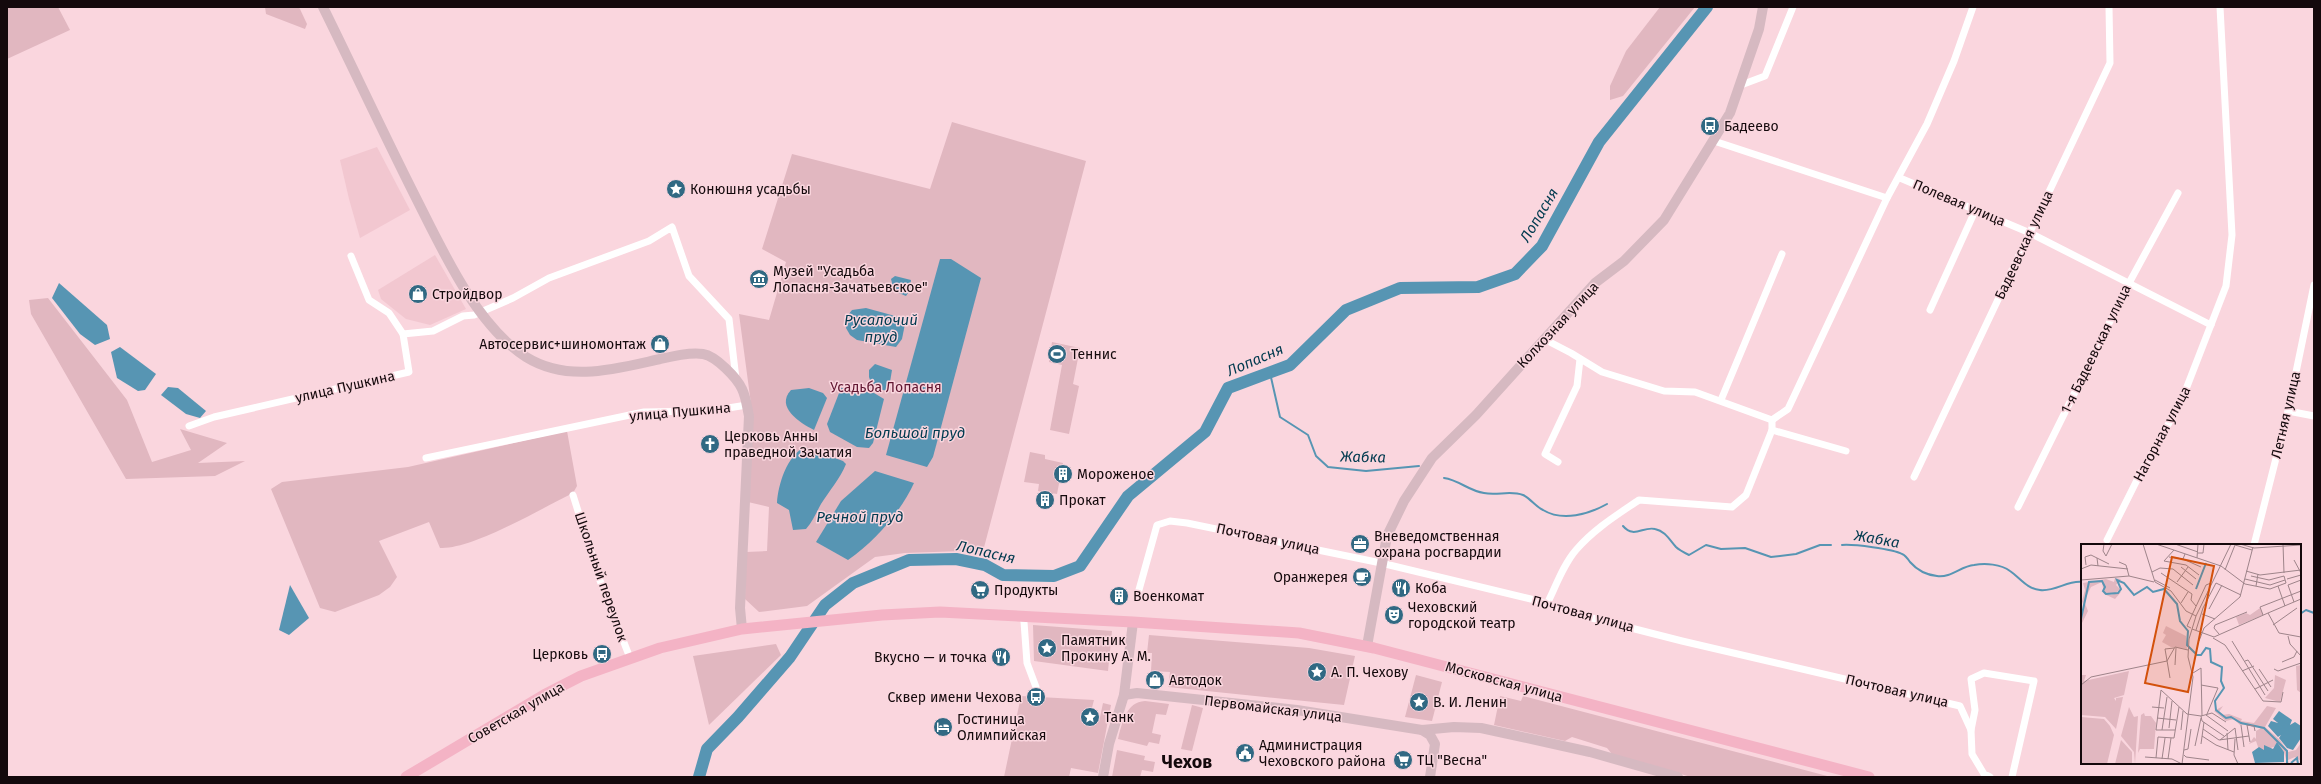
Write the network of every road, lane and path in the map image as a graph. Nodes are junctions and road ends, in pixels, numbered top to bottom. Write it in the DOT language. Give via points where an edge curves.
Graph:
graph roads {
  1 [pos="1763,7"];
  2 [pos="1793,7"];
  3 [pos="1973,7"];
  4 [pos="2109,7"];
  5 [pos="2220,7"];
  6 [pos="323,8"];
  7 [pos="1741,85"];
  8 [pos="1714,141"];
  9 [pos="1900,178"];
  10 [pos="2178,193"];
  11 [pos="1887,198"];
  12 [pos="1975,211"];
  13 [pos="2030,233"];
  14 [pos="1782,254"];
  15 [pos="352,256"];
  16 [pos="2128,284"];
  17 [pos="2314,285"];
  18 [pos="1930,310"];
  19 [pos="479,312"];
  20 [pos="2211,325"];
  21 [pos="403,334"];
  22 [pos="1544,339"];
  23 [pos="1580,359"];
  24 [pos="736,379"];
  25 [pos="1721,400"];
  26 [pos="747,405"];
  27 [pos="2288,411"];
  28 [pos="2314,416"];
  29 [pos="1772,420"];
  30 [pos="189,426"];
  31 [pos="1772,430"];
  32 [pos="1846,451"];
  33 [pos="426,458"];
  34 [pos="1558,462"];
  35 [pos="1914,477"];
  36 [pos="573,495"];
  37 [pos="2018,507"];
  38 [pos="2107,540"];
  39 [pos="2254,544"];
  40 [pos="1381,563"];
  41 [pos="1137,597"];
  42 [pos="1547,604"];
  43 [pos="882,615"];
  44 [pos="1022,615"];
  45 [pos="1133,622"];
  46 [pos="742,629"];
  47 [pos="1367,646"];
  48 [pos="630,658"];
  49 [pos="1036,687"];
  50 [pos="1124,695"];
  51 [pos="1443,728"];
  52 [pos="1422,730"];
  53 [pos="1971,730"];
  54 [pos="1435,744"];
  55 [pos="406,777"];
  56 [pos="1103,777"];
  57 [pos="1430,777"];
  58 [pos="1678,777"];
  59 [pos="1868,777"];
  60 [pos="1990,777"];
  61 [pos="2012,777"];
  1 -- 7 [label="main road, Колхозная улица" via="1759,29"];
  2 -- 7 [label="street" via="1766,76"];
  3 -- 9 [label="street, Полевая улица" via="1954,62"];
  4 -- 13 [label="street, Бадеевская улица" via="2110,63"];
  5 -- 20 [label="street" via="2232,235 2226,286"];
  6 -- 19 [label="main road, улица Пушкина" via="432,230"];
  7 -- 8 [label="main road, Колхозная улица" via="1730,113"];
  8 -- 11 [label="street"];
  8 -- 22 [label="main road, Колхозная улица" via="1664,220 1652,234 1624,261 1595,283"];
  9 -- 11 [label="street, Полевая улица"];
  9 -- 12 [label="street, Полевая улица"];
  10 -- 16 [label="street, 1-я Бадеевская улица"];
  11 -- 29 [label="street, Полевая улица" via="1788,409"];
  12 -- 13 [label="street, Полевая улица"];
  12 -- 18 [label="street"];
  13 -- 16 [label="street, Полевая улица"];
  13 -- 35 [label="street, Бадеевская улица"];
  14 -- 25 [label="street"];
  15 -- 21 [label="street" via="369,300 389,313"];
  16 -- 20 [label="street, Полевая улица"];
  16 -- 37 [label="street, 1-я Бадеевская улица"];
  17 -- 27 [label="street, Летняя улица"];
  19 -- 21 [label="street" via="474,316 463,316 433,331"];
  19 -- 24 [label="main road, улица Пушкина" via="504,342 527,358 548,368 571,373 599,372 676,356 704,354 721,363"];
  19 -- 24 [label="street" via="513,298 549,278 649,241 672,227 689,276 729,318"];
  20 -- 38 [label="street, Нагорная улица" via="2181,402 2141,472"];
  21 -- 30 [label="street, улица Пушкина" via="409,372"];
  22 -- 23 [label="street"];
  22 -- 40 [label="main road, Колхозная улица" via="1476,415 1432,458 1404,501 1387,536"];
  23 -- 25 [label="street" via="1602,372 1641,385 1664,391 1694,392"];
  23 -- 34 [label="street" via="1577,386 1545,454"];
  24 -- 26 [label="main road, улица Пушкина"];
  25 -- 29 [label="street"];
  26 -- 33 [label="street, улица Пушкина" via="709,411 644,412"];
  26 -- 46 [label="main road, улица Пушкина" via="740,608"];
  27 -- 28 [label="street"];
  27 -- 39 [label="street, Летняя улица"];
  29 -- 31 [label="street"];
  31 -- 32 [label="street"];
  31 -- 42 [label="street" via="1746,495 1732,507 1639,500 1592,534 1576,551 1563,570"];
  36 -- 48 [label="street, Школьный переулок" via="599,578"];
  40 -- 41 [label="street, Почтовая улица" via="1259,536 1170,521 1157,526"];
  40 -- 42 [label="street, Почтовая улица"];
  40 -- 47 [label="main road, Колхозная улица"];
  42 -- 53 [label="street, Почтовая улица" via="1682,641 1960,706"];
  43 -- 44 [label="main road, Московская улица" via="940,612"];
  43 -- 46 [label="main road, Советская улица"];
  44 -- 45 [label="main road, Московская улица"];
  44 -- 49 [label="street" via="1027,663"];
  45 -- 47 [label="main road, Московская улица" via="1298,633"];
  45 -- 50 [label="main road"];
  46 -- 48 [label="main road, Советская улица" via="660,648"];
  47 -- 59 [label="main road, Московская улица"];
  48 -- 55 [label="main road, Советская улица" via="581,676 544,695"];
  50 -- 52 [label="main road, Первомайская улица" via="1137,693 1297,710"];
  50 -- 56 [label="main road"];
  51 -- 52 [label="main road"];
  51 -- 54 [label="main road" via="1438,732"];
  51 -- 58 [label="main road" via="1481,728 1527,737"];
  52 -- 54 [label="main road" via="1430,735"];
  53 -- 60 [label="street, Почтовая улица" via="1972,754 1984,774"];
  53 -- 61 [label="street, Почтовая улица" via="1975,710 1971,679 1984,673 2034,681"];
  54 -- 57 [label="main road"];
}
